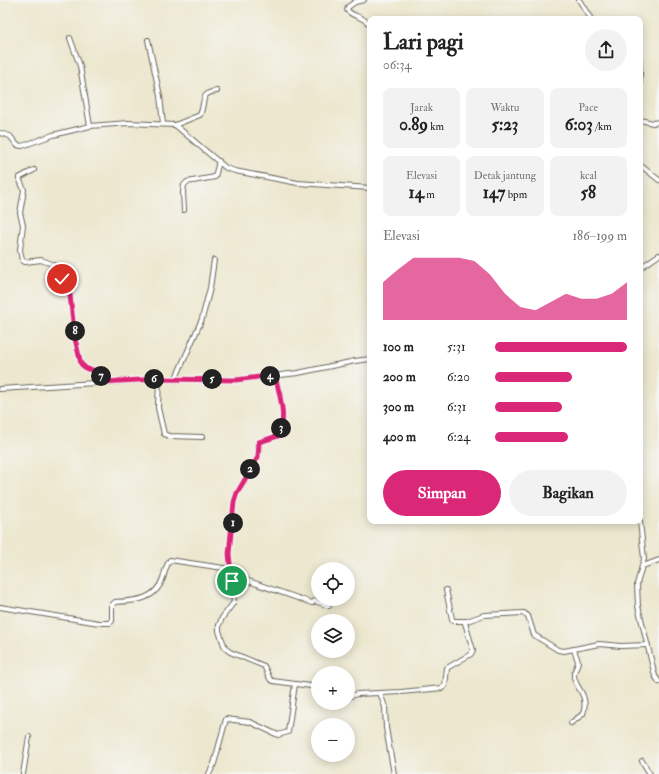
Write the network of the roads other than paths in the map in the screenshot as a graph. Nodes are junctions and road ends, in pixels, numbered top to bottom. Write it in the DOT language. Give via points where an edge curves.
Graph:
graph roads {
  1 [pos="364,0"];
  2 [pos="579,0"];
  3 [pos="589,16"];
  4 [pos="367,22"];
  5 [pos="70,38"];
  6 [pos="148,40"];
  7 [pos="217,91"];
  8 [pos="643,121"];
  9 [pos="659,122"];
  10 [pos="163,124"];
  11 [pos="175,125"];
  12 [pos="90,126"];
  13 [pos="0,133"];
  14 [pos="218,161"];
  15 [pos="643,167"];
  16 [pos="34,170"];
  17 [pos="659,180"];
  18 [pos="367,188"];
  19 [pos="184,210"];
  20 [pos="659,255"];
  21 [pos="214,260"];
  22 [pos="643,266"];
  23 [pos="367,360"];
  24 [pos="275,375"];
  25 [pos="159,379"];
  26 [pos="175,380"];
  27 [pos="102,382"];
  28 [pos="0,389"];
  29 [pos="202,437"];
  30 [pos="640,524"];
  31 [pos="659,560"];
  32 [pos="644,566"];
  33 [pos="230,569"];
  34 [pos="231,576"];
  35 [pos="446,590"];
  36 [pos="311,603"];
  37 [pos="0,607"];
  38 [pos="467,621"];
  39 [pos="648,645"];
  40 [pos="574,650"];
  41 [pos="659,682"];
  42 [pos="295,684"];
  43 [pos="311,686"];
  44 [pos="380,693"];
  45 [pos="355,695"];
  46 [pos="571,723"];
  47 [pos="29,737"];
  48 [pos="642,761"];
  49 [pos="23,774"];
  50 [pos="209,774"];
  51 [pos="394,774"];
  52 [pos="650,774"];
  1 -- 4 [label="street" via="350,5 347,10"];
  2 -- 3 [label="street"];
  5 -- 12 [label="street" via="80,66"];
  6 -- 10 [label="street"];
  7 -- 11 [label="street" via="208,92 204,96 200,115"];
  8 -- 9 [label="street"];
  10 -- 11 [label="street"];
  10 -- 12 [label="street"];
  11 -- 14 [label="street"];
  12 -- 13 [label="street" via="22,146 17,145 10,136"];
  14 -- 18 [label="street" via="235,171 298,183"];
  14 -- 19 [label="street" via="215,177 187,182 184,185"];
  15 -- 17 [label="street"];
  16 -- 27 [label="street" via="20,178 24,190 20,213 23,225 20,250 22,260 41,260 55,265 59,270 70,295 81,364 87,369 99,371"];
  20 -- 22 [label="street"];
  21 -- 26 [label="street" via="202,319"];
  23 -- 24 [label="street"];
  24 -- 26 [label="street" via="236,380"];
  24 -- 33 [label="street" via="282,414 281,428 278,436 259,442 258,457 237,493 229,554"];
  25 -- 26 [label="street"];
  25 -- 27 [label="street"];
  25 -- 29 [label="street" via="158,408 164,434"];
  27 -- 28 [label="street"];
  30 -- 32 [label="street"];
  31 -- 32 [label="street"];
  32 -- 39 [label="street" via="638,584 638,606"];
  33 -- 34 [label="street"];
  33 -- 37 [label="street" via="170,560 160,587 155,593 145,598 115,602 112,605 112,621 109,623"];
  34 -- 36 [label="street"];
  34 -- 42 [label="street" via="234,602 219,625 225,648 264,666 273,681"];
  35 -- 38 [label="street" via="453,621"];
  38 -- 40 [label="street" via="484,615 524,613 528,616 531,629 539,640 558,650"];
  38 -- 44 [label="street" via="465,623 473,650 471,654 447,668 445,686"];
  39 -- 40 [label="street" via="599,644"];
  39 -- 41 [label="street" via="654,676"];
  40 -- 46 [label="street" via="578,661 574,673 575,680 585,702 583,714"];
  42 -- 43 [label="street"];
  42 -- 50 [label="street" via="288,732 278,735 250,722 226,719"];
  44 -- 45 [label="street"];
  44 -- 51 [label="street" via="385,707"];
  47 -- 49 [label="street"];
  48 -- 52 [label="street"];
}
